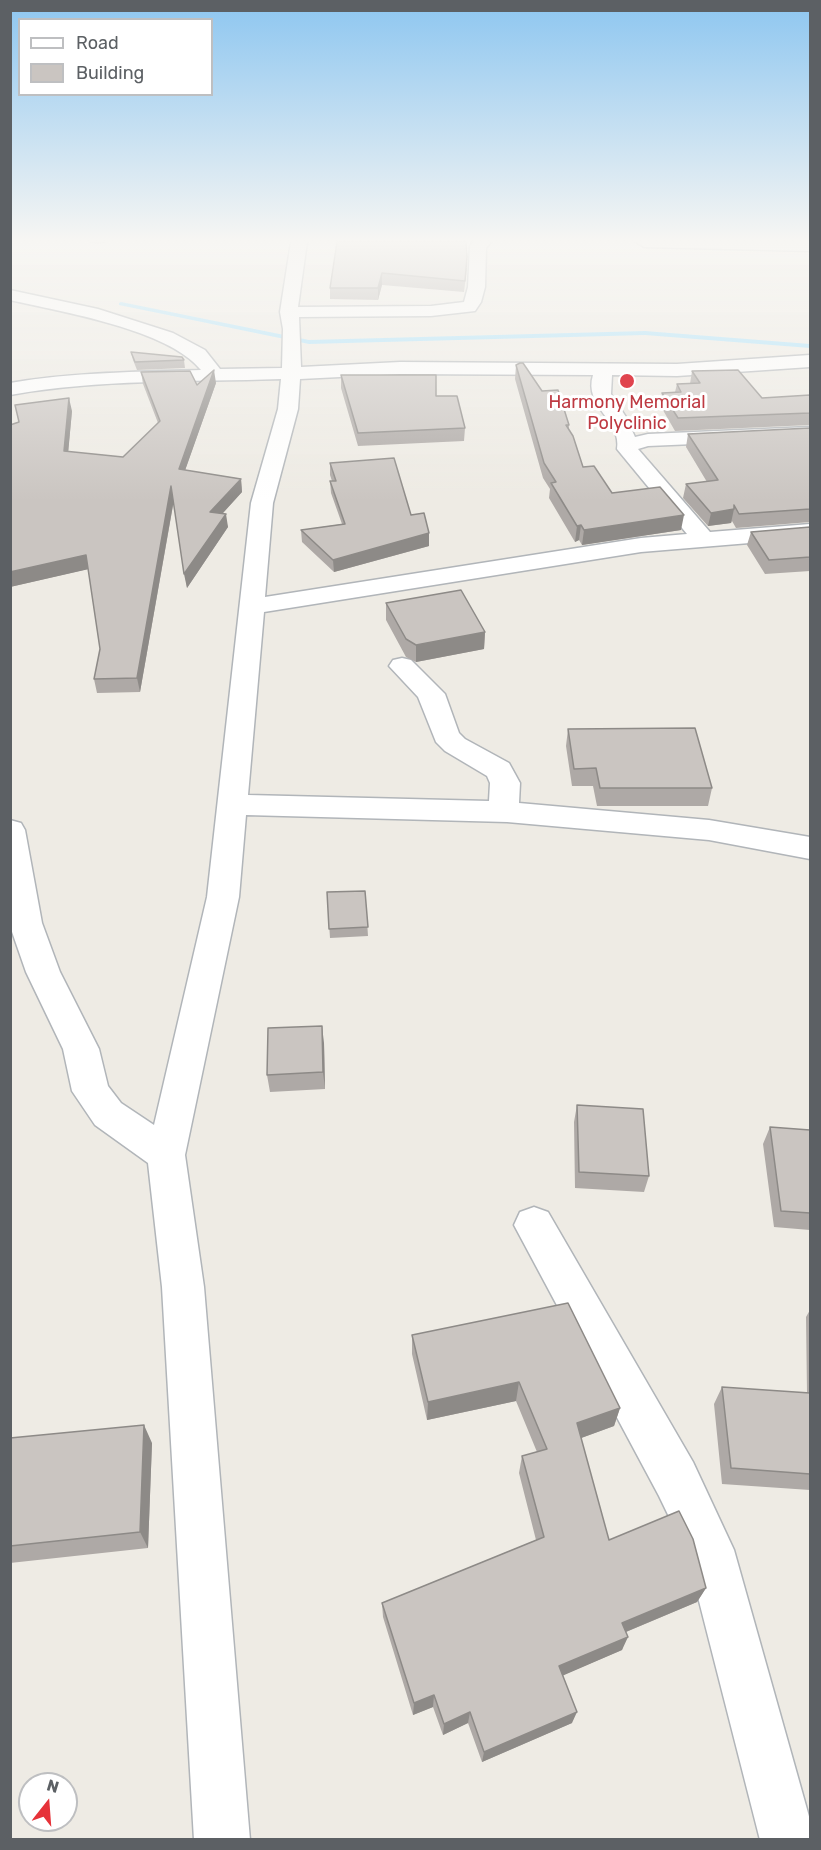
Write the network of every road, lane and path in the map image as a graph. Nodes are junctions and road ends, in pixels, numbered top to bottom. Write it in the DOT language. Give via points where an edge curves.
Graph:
graph roads {
  1 [pos="142,328"];
  2 [pos="292,328"];
  3 [pos="810,362"];
  4 [pos="603,370"];
  5 [pos="291,373"];
  6 [pos="214,374"];
  7 [pos="10,388"];
  8 [pos="810,433"];
  9 [pos="628,445"];
  10 [pos="810,531"];
  11 [pos="703,539"];
  12 [pos="251,607"];
  13 [pos="402,666"];
  14 [pos="232,805"];
  15 [pos="503,812"];
  16 [pos="10,830"];
  17 [pos="810,848"];
  18 [pos="166,1155"];
  19 [pos="534,1225"];
  20 [pos="222,1839"];
  21 [pos="788,1839"];
  1 -- 6 [label="street" via="167,336 198,354"];
  2 -- 5 [label="street"];
  3 -- 4 [label="street"];
  4 -- 5 [label="street" via="498,367"];
  4 -- 9 [label="street" via="598,388"];
  5 -- 6 [label="street"];
  5 -- 12 [label="street" via="288,409 262,503"];
  6 -- 7 [label="street"];
  8 -- 9 [label="street" via="648,440"];
  9 -- 11 [label="street" via="627,449"];
  10 -- 11 [label="street"];
  11 -- 12 [label="street" via="641,545"];
  12 -- 14 [label="street"];
  13 -- 15 [label="street" via="431,694 446,736 499,770 505,783"];
  14 -- 15 [label="street"];
  14 -- 18 [label="street" via="223,897"];
  15 -- 17 [label="street" via="709,830"];
  16 -- 18 [label="street" via="26,923 44,972 81,1048 91,1090 108,1114"];
  18 -- 20 [label="street" via="183,1287"];
  19 -- 21 [label="street" via="676,1479 710,1550"];
}
